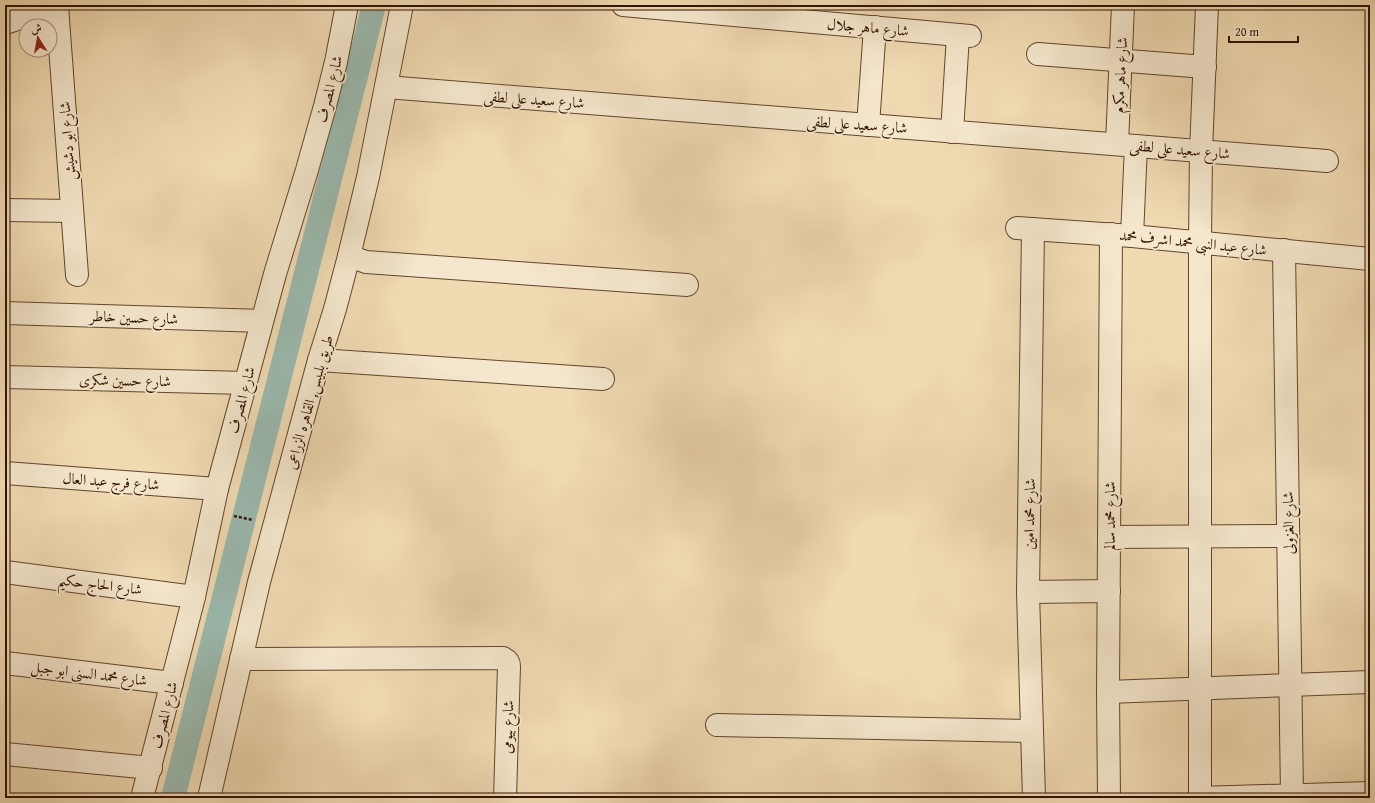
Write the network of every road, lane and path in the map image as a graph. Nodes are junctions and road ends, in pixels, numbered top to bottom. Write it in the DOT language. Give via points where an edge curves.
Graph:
graph roads {
  1 [pos="347,5"];
  2 [pos="402,5"];
  3 [pos="623,5"];
  4 [pos="1123,5"];
  5 [pos="1207,5"];
  6 [pos="58,6"];
  7 [pos="786,12"];
  8 [pos="5,23"];
  9 [pos="875,27"];
  10 [pos="1038,54"];
  11 [pos="1121,61"];
  12 [pos="1205,67"];
  13 [pos="386,87"];
  14 [pos="868,125"];
  15 [pos="952,132"];
  16 [pos="1126,145"];
  17 [pos="1201,151"];
  18 [pos="1328,161"];
  19 [pos="5,210"];
  20 [pos="72,211"];
  21 [pos="1025,229"];
  22 [pos="1122,235"];
  23 [pos="1200,242"];
  24 [pos="1284,250"];
  25 [pos="350,256"];
  26 [pos="1370,259"];
  27 [pos="76,275"];
  28 [pos="687,285"];
  29 [pos="5,313"];
  30 [pos="262,321"];
  31 [pos="319,360"];
  32 [pos="5,378"];
  33 [pos="603,379"];
  34 [pos="246,383"];
  35 [pos="5,473"];
  36 [pos="217,489"];
  37 [pos="233,515"];
  38 [pos="256,521"];
  39 [pos="1288,536"];
  40 [pos="1109,537"];
  41 [pos="1199,537"];
  42 [pos="5,572"];
  43 [pos="1109,591"];
  44 [pos="1028,592"];
  45 [pos="194,596"];
  46 [pos="241,659"];
  47 [pos="5,663"];
  48 [pos="1370,682"];
  49 [pos="172,683"];
  50 [pos="1290,685"];
  51 [pos="1199,689"];
  52 [pos="1108,692"];
  53 [pos="717,726"];
  54 [pos="1032,731"];
  55 [pos="5,754"];
  56 [pos="151,768"];
  57 [pos="1370,793"];
  58 [pos="1292,795"];
  59 [pos="1231,797"];
  60 [pos="142,798"];
  61 [pos="209,798"];
  62 [pos="505,798"];
  63 [pos="1034,798"];
  64 [pos="1109,798"];
  65 [pos="1199,798"];
  1 -- 30 [label="street, شارع المصرف" via="334,70"];
  2 -- 13 [label="street, طريق بلبيس, القاهره الزراعى"];
  3 -- 7 [label="street, شارع ماهر جلال"];
  4 -- 11 [label="street, شارع ماهر مكرم"];
  5 -- 12 [label="street"];
  6 -- 8 [label="street"];
  6 -- 20 [label="street, شارع ابو دشيش"];
  7 -- 9 [label="street, شارع ماهر جلال"];
  9 -- 14 [label="street"];
  9 -- 15 [label="street, شارع ماهر جلال" via="964,35"];
  10 -- 11 [label="street"];
  11 -- 12 [label="street"];
  11 -- 16 [label="street, شارع ماهر مكرم"];
  12 -- 17 [label="street"];
  13 -- 14 [label="street, شارع سعيد على لطفى"];
  13 -- 25 [label="street, طريق بلبيس, القاهره الزراعى"];
  14 -- 15 [label="street, شارع سعيد على لطفى"];
  15 -- 16 [label="street, شارع سعيد على لطفى"];
  16 -- 17 [label="street, شارع سعيد على لطفى"];
  16 -- 22 [label="street, شارع ماهر مكرم"];
  17 -- 18 [label="street, شارع سعيد على لطفى"];
  17 -- 23 [label="street"];
  19 -- 20 [label="street"];
  20 -- 27 [label="street, شارع ابو دشيش"];
  21 -- 22 [label="street, شارع عبد النبى محمد اشرف محمد"];
  21 -- 44 [label="street, شارع محمد امين"];
  22 -- 23 [label="street, شارع عبد النبى محمد اشرف محمد"];
  22 -- 40 [label="street, شارع محمد سالم"];
  23 -- 24 [label="street, شارع عبد النبى محمد اشرف محمد"];
  23 -- 41 [label="street"];
  24 -- 26 [label="street, شارع عبد النبى محمد اشرف محمد"];
  24 -- 39 [label="street, شارع الغزولى"];
  25 -- 28 [label="street" via="366,262"];
  25 -- 31 [label="street, طريق بلبيس, القاهره الزراعى"];
  29 -- 30 [label="street, شارع حسين خاطر"];
  30 -- 34 [label="street, شارع المصرف"];
  31 -- 33 [label="street"];
  31 -- 46 [label="street, طريق بلبيس, القاهره الزراعى" via="259,582"];
  32 -- 34 [label="street, شارع حسين شكرى"];
  34 -- 36 [label="street, شارع المصرف"];
  35 -- 36 [label="street, شارع فرج عبد العال"];
  36 -- 45 [label="street, شارع المصرف"];
  37 -- 38 [label="path"];
  39 -- 41 [label="street"];
  39 -- 50 [label="street, شارع الغزولى"];
  40 -- 41 [label="street"];
  40 -- 43 [label="street, شارع محمد سالم"];
  41 -- 51 [label="street"];
  42 -- 45 [label="street, شارع الحاج حكيم"];
  43 -- 44 [label="street"];
  43 -- 52 [label="street, شارع محمد سالم"];
  44 -- 54 [label="street, شارع محمد امين"];
  45 -- 49 [label="street, شارع المصرف"];
  46 -- 61 [label="street, طريق بلبيس, القاهره الزراعى"];
  46 -- 62 [label="street, شارع بيومى" via="503,658 508,661 509,666"];
  47 -- 49 [label="street, شارع محمد السنى ابو جبل"];
  48 -- 50 [label="street"];
  49 -- 56 [label="street, شارع المصرف"];
  50 -- 51 [label="street"];
  50 -- 58 [label="street, شارع الغزولى"];
  51 -- 52 [label="street"];
  51 -- 65 [label="street"];
  52 -- 64 [label="street, شارع محمد سالم"];
  53 -- 54 [label="street"];
  54 -- 63 [label="street, شارع محمد امين"];
  55 -- 56 [label="street"];
  56 -- 60 [label="street, شارع المصرف"];
  57 -- 58 [label="street"];
  58 -- 59 [label="street"];
  59 -- 65 [label="street"];
}
